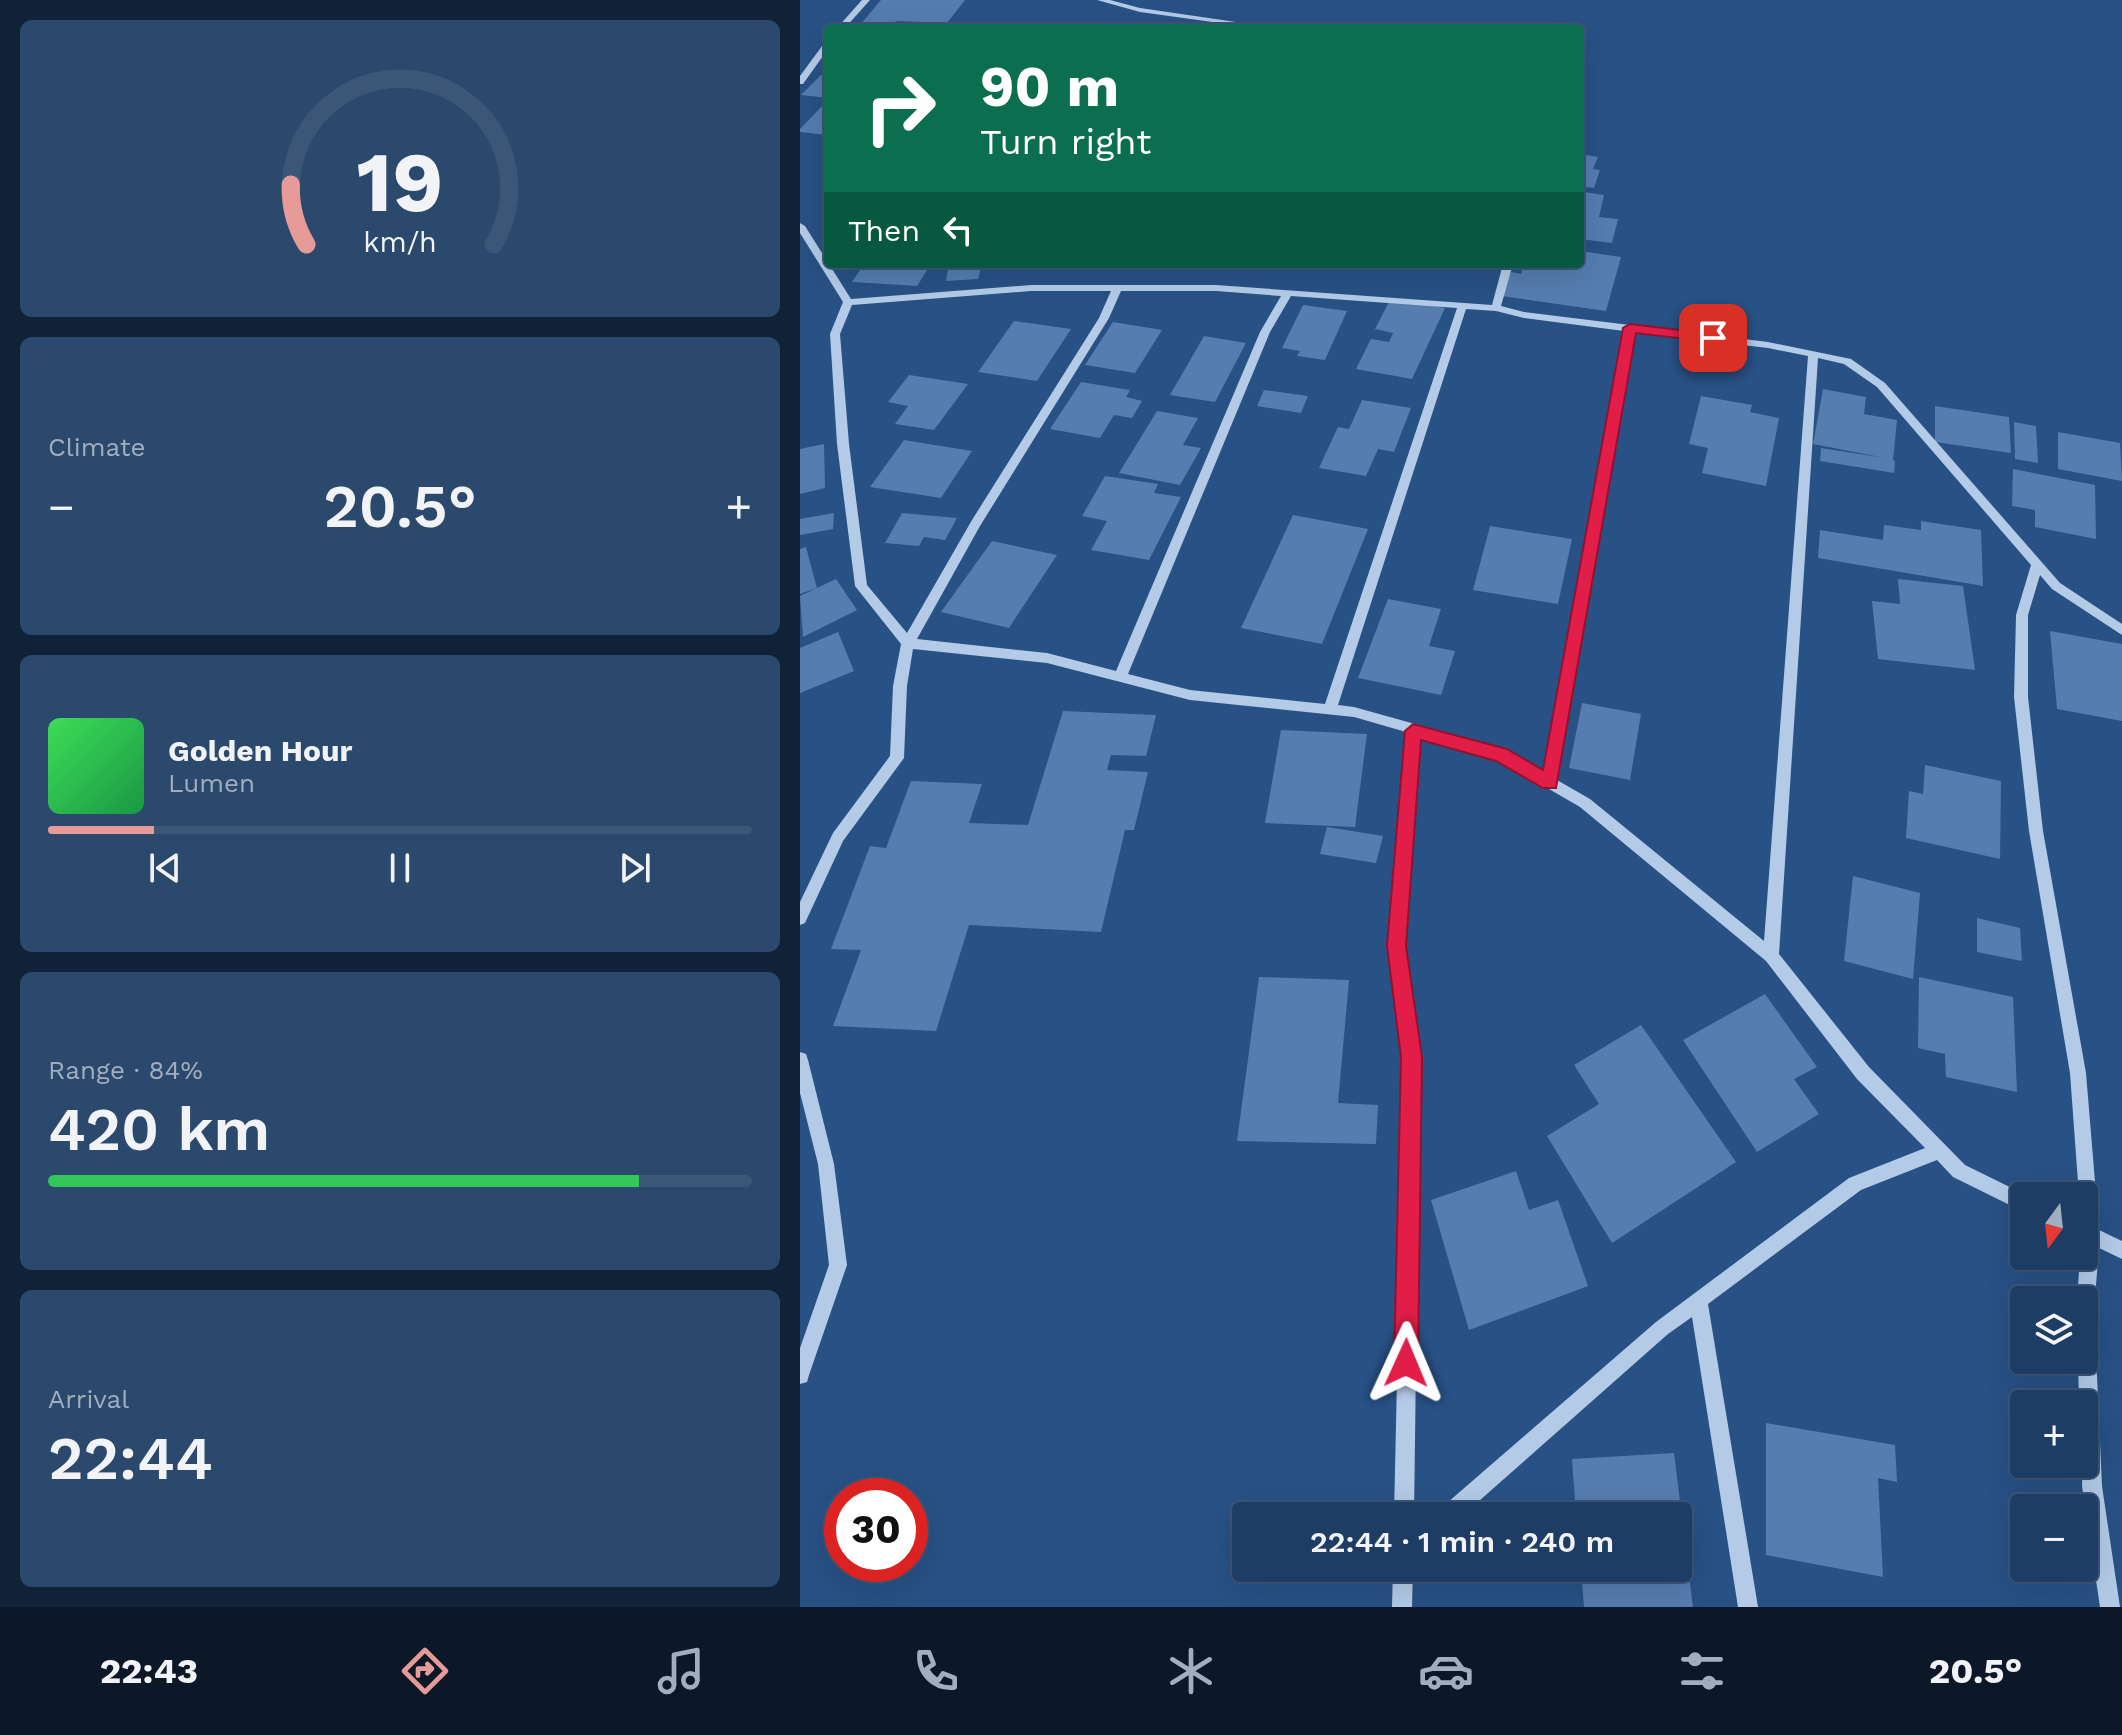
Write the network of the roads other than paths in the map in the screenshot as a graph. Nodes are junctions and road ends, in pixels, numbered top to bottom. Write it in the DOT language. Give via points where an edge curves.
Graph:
graph roads {
  1 [pos="866,0"];
  2 [pos="1101,0"];
  3 [pos="1226,22"];
  4 [pos="845,24"];
  5 [pos="1223,24"];
  6 [pos="1242,24"];
  7 [pos="824,49"];
  8 [pos="800,82"];
  9 [pos="800,226"];
  10 [pos="824,264"];
  11 [pos="827,268"];
  12 [pos="1507,268"];
  13 [pos="1117,288"];
  14 [pos="1287,294"];
  15 [pos="848,302"];
  16 [pos="1462,307"];
  17 [pos="1496,308"];
  18 [pos="1630,328"];
  19 [pos="1813,354"];
  20 [pos="2037,564"];
  21 [pos="2122,630"];
  22 [pos="908,643"];
  23 [pos="1120,677"];
  24 [pos="1330,709"];
  25 [pos="1413,731"];
  26 [pos="1550,783"];
  27 [pos="800,918"];
  28 [pos="1771,956"];
  29 [pos="800,1060"];
  30 [pos="1939,1151"];
  31 [pos="2084,1182"];
  32 [pos="2010,1196"];
  33 [pos="2098,1238"];
  34 [pos="2122,1250"];
  35 [pos="2086,1270"];
  36 [pos="1699,1302"];
  37 [pos="800,1375"];
  38 [pos="1404,1502"];
  39 [pos="1463,1502"];
  40 [pos="1403,1582"];
  41 [pos="1402,1607"];
  42 [pos="1748,1607"];
  43 [pos="2110,1607"];
  1 -- 4 [label="street"];
  2 -- 3 [label="street"];
  3 -- 5 [label="street"];
  3 -- 6 [label="street"];
  7 -- 8 [label="street"];
  9 -- 10 [label="street"];
  11 -- 15 [label="street"];
  12 -- 17 [label="street"];
  13 -- 14 [label="street"];
  13 -- 15 [label="street" via="1031,288"];
  13 -- 22 [label="street" via="1104,318"];
  14 -- 16 [label="street"];
  14 -- 23 [label="street" via="1265,332"];
  15 -- 22 [label="street" via="835,334 861,586"];
  16 -- 17 [label="street"];
  16 -- 24 [label="street"];
  17 -- 18 [label="street"];
  18 -- 19 [label="street"];
  18 -- 26 [label="street"];
  19 -- 20 [label="street" via="1847,361 1881,385"];
  19 -- 28 [label="street"];
  20 -- 21 [label="street" via="2056,586"];
  20 -- 31 [label="street" via="2022,615 2021,697 2036,831 2078,1073"];
  22 -- 23 [label="street" via="1047,658"];
  22 -- 27 [label="street" via="897,758 838,837"];
  23 -- 24 [label="street" via="1190,695"];
  24 -- 25 [label="street"];
  25 -- 26 [label="street" via="1501,754"];
  25 -- 38 [label="street" via="1396,946 1412,1057"];
  26 -- 28 [label="street" via="1585,803"];
  28 -- 30 [label="street" via="1863,1073"];
  29 -- 37 [label="street" via="826,1164 838,1265"];
  30 -- 32 [label="street" via="1959,1171"];
  30 -- 36 [label="street" via="1855,1184"];
  33 -- 34 [label="street"];
  35 -- 43 [label="street" via="2092,1486"];
  36 -- 39 [label="street" via="1662,1328"];
  36 -- 42 [label="street"];
  40 -- 41 [label="street"];
}
